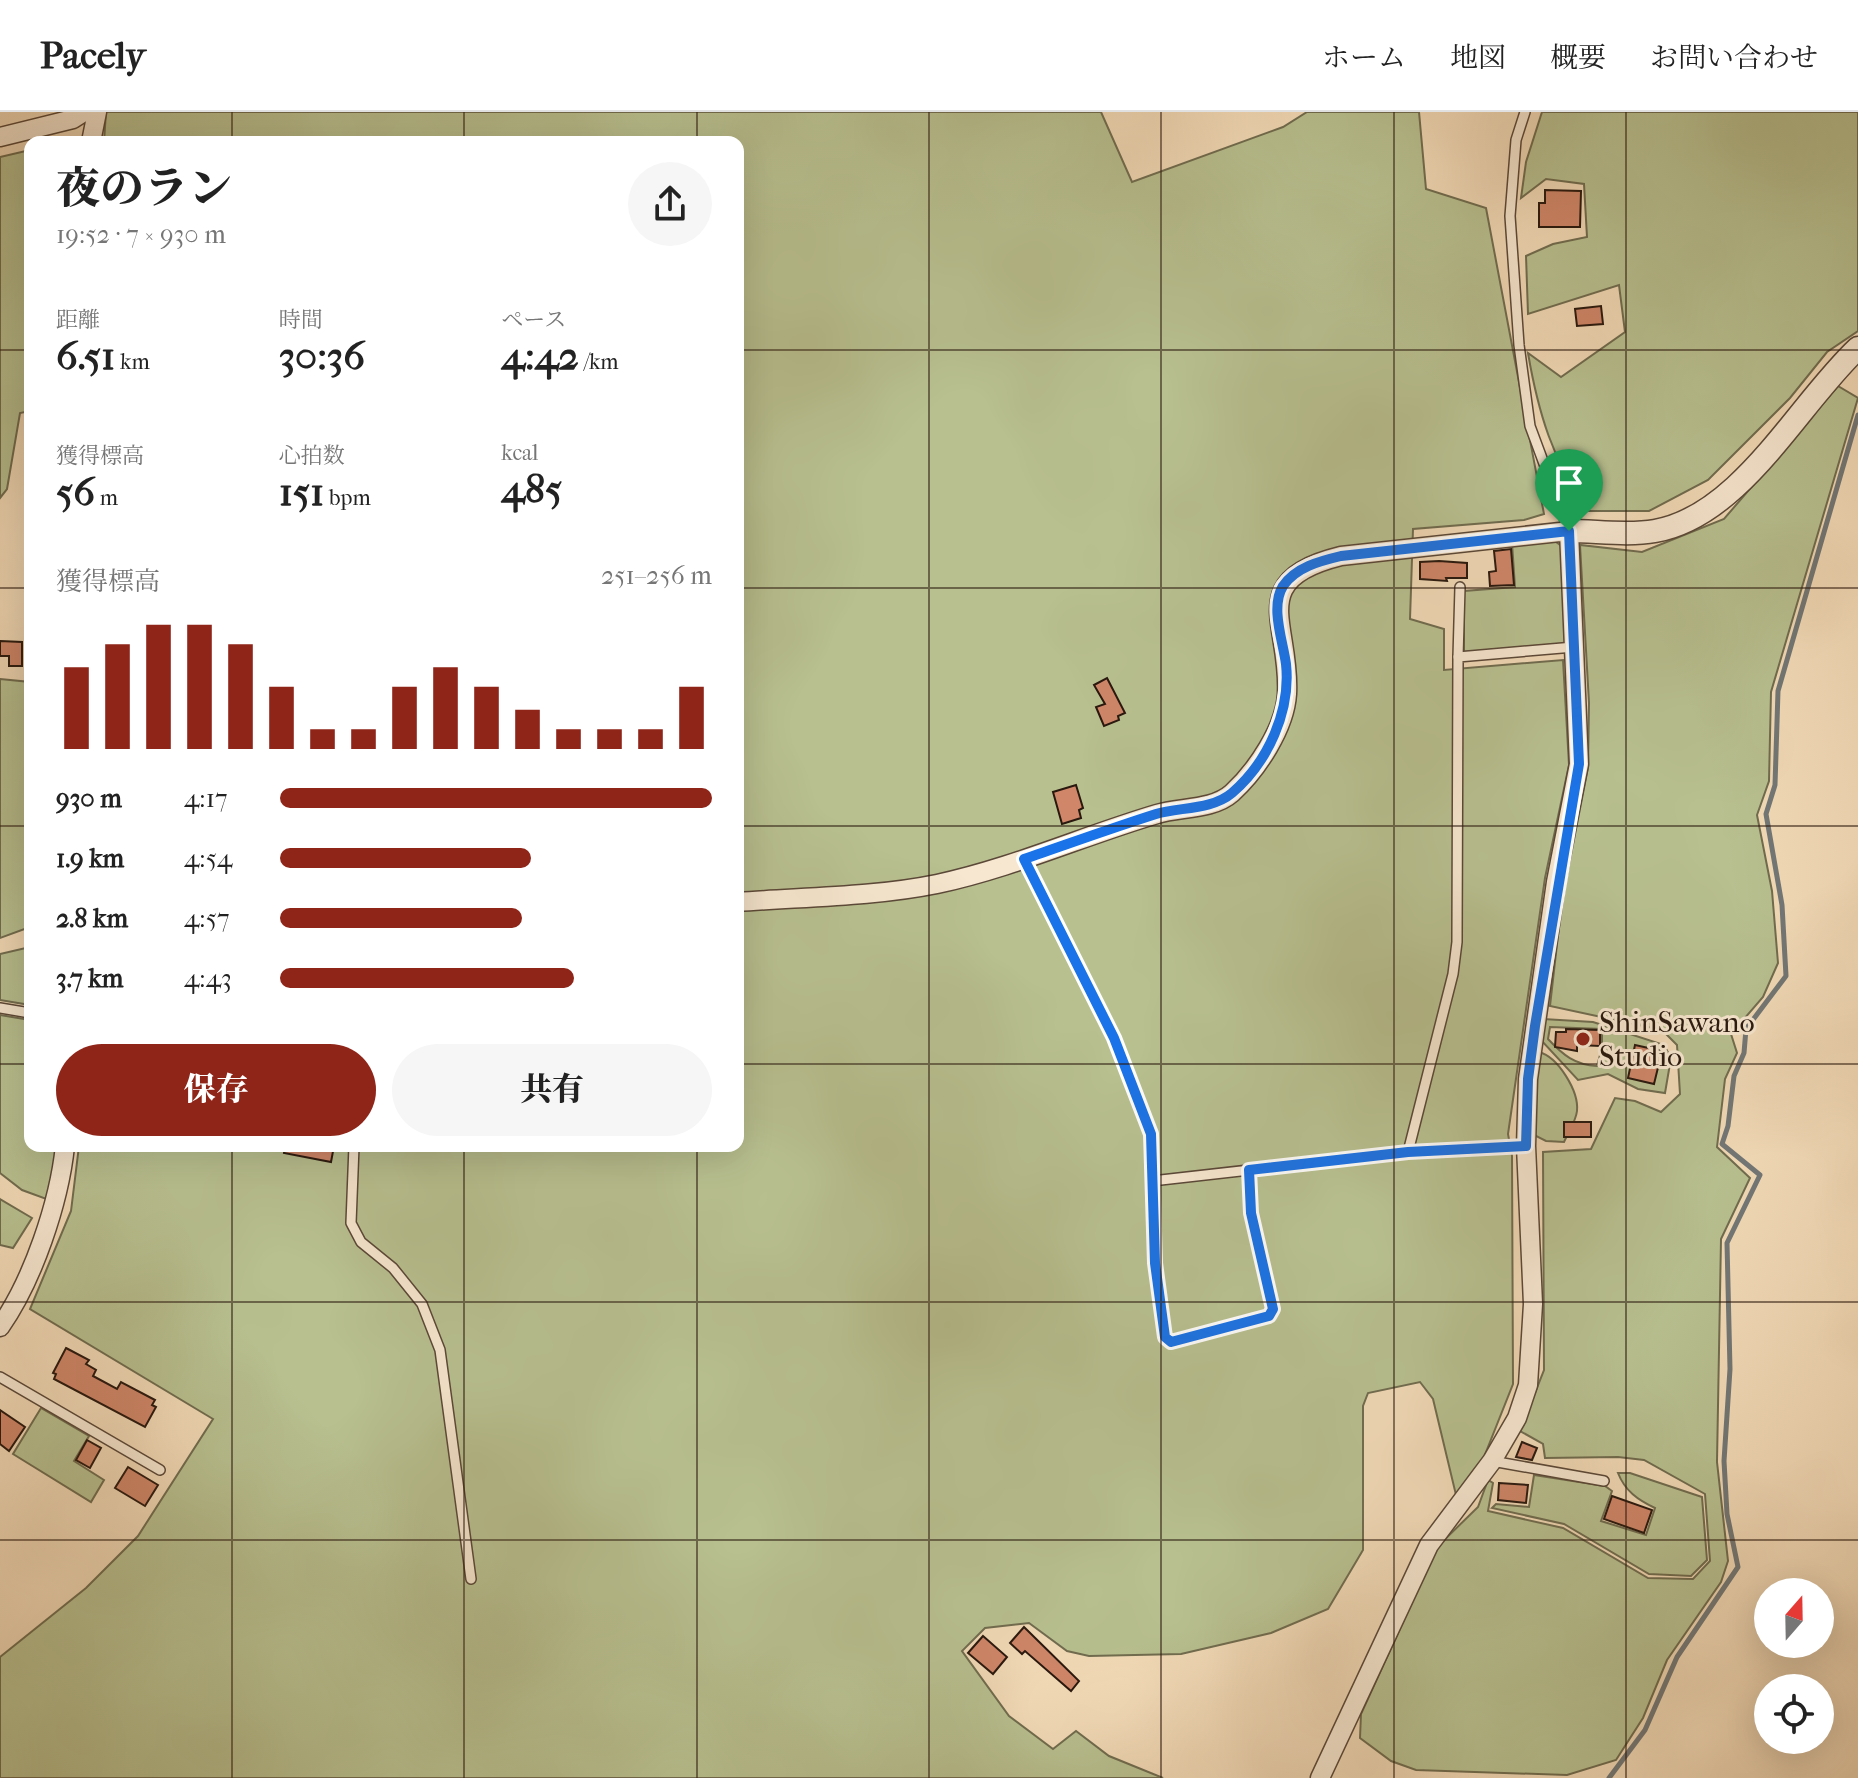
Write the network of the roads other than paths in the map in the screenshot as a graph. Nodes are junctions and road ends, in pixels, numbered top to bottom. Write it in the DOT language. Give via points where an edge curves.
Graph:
graph roads {
  1 [pos="84,112"];
  2 [pos="97,112"];
  3 [pos="1525,112"];
  4 [pos="92,136"];
  5 [pos="0,137"];
  6 [pos="1858,348"];
  7 [pos="1569,531"];
  8 [pos="1460,587"];
  9 [pos="1574,647"];
  10 [pos="1458,657"];
  11 [pos="1024,859"];
  12 [pos="744,901"];
  13 [pos="0,1008"];
  14 [pos="24,1012"];
  15 [pos="1526,1146"];
  16 [pos="64,1152"];
  17 [pos="354,1152"];
  18 [pos="1408,1152"];
  19 [pos="1249,1170"];
  20 [pos="1152,1181"];
  21 [pos="0,1327"];
  22 [pos="0,1377"];
  23 [pos="1492,1461"];
  24 [pos="160,1470"];
  25 [pos="1604,1481"];
  26 [pos="471,1579"];
  27 [pos="1320,1778"];
  1 -- 5 [label="street"];
  2 -- 4 [label="street"];
  3 -- 7 [label="lane" via="1516,140 1510,216 1519,345 1530,426"];
  6 -- 7 [label="street" via="1755,466 1708,509 1656,531"];
  7 -- 9 [label="street"];
  7 -- 11 [label="street" via="1314,562 1282,587 1277,608 1287,696 1280,725 1231,794"];
  8 -- 10 [label="lane"];
  9 -- 10 [label="lane"];
  9 -- 15 [label="street" via="1579,764 1535,1026"];
  10 -- 18 [label="lane" via="1457,942"];
  11 -- 12 [label="street" via="936,884"];
  11 -- 20 [label="lane" via="1132,1079 1151,1134"];
  13 -- 14 [label="lane"];
  15 -- 18 [label="lane"];
  15 -- 23 [label="street" via="1533,1304 1528,1385 1517,1418"];
  16 -- 21 [label="street" via="55,1200"];
  17 -- 26 [label="lane" via="351,1223 361,1242 393,1268 422,1304 440,1350"];
  18 -- 19 [label="lane"];
  19 -- 20 [label="lane"];
  19 -- 20 [label="lane" via="1251,1213 1273,1309 1269,1316 1171,1342 1165,1337 1155,1263"];
  22 -- 24 [label="lane"];
  23 -- 25 [label="lane"];
  23 -- 27 [label="street" via="1429,1545"];
}
